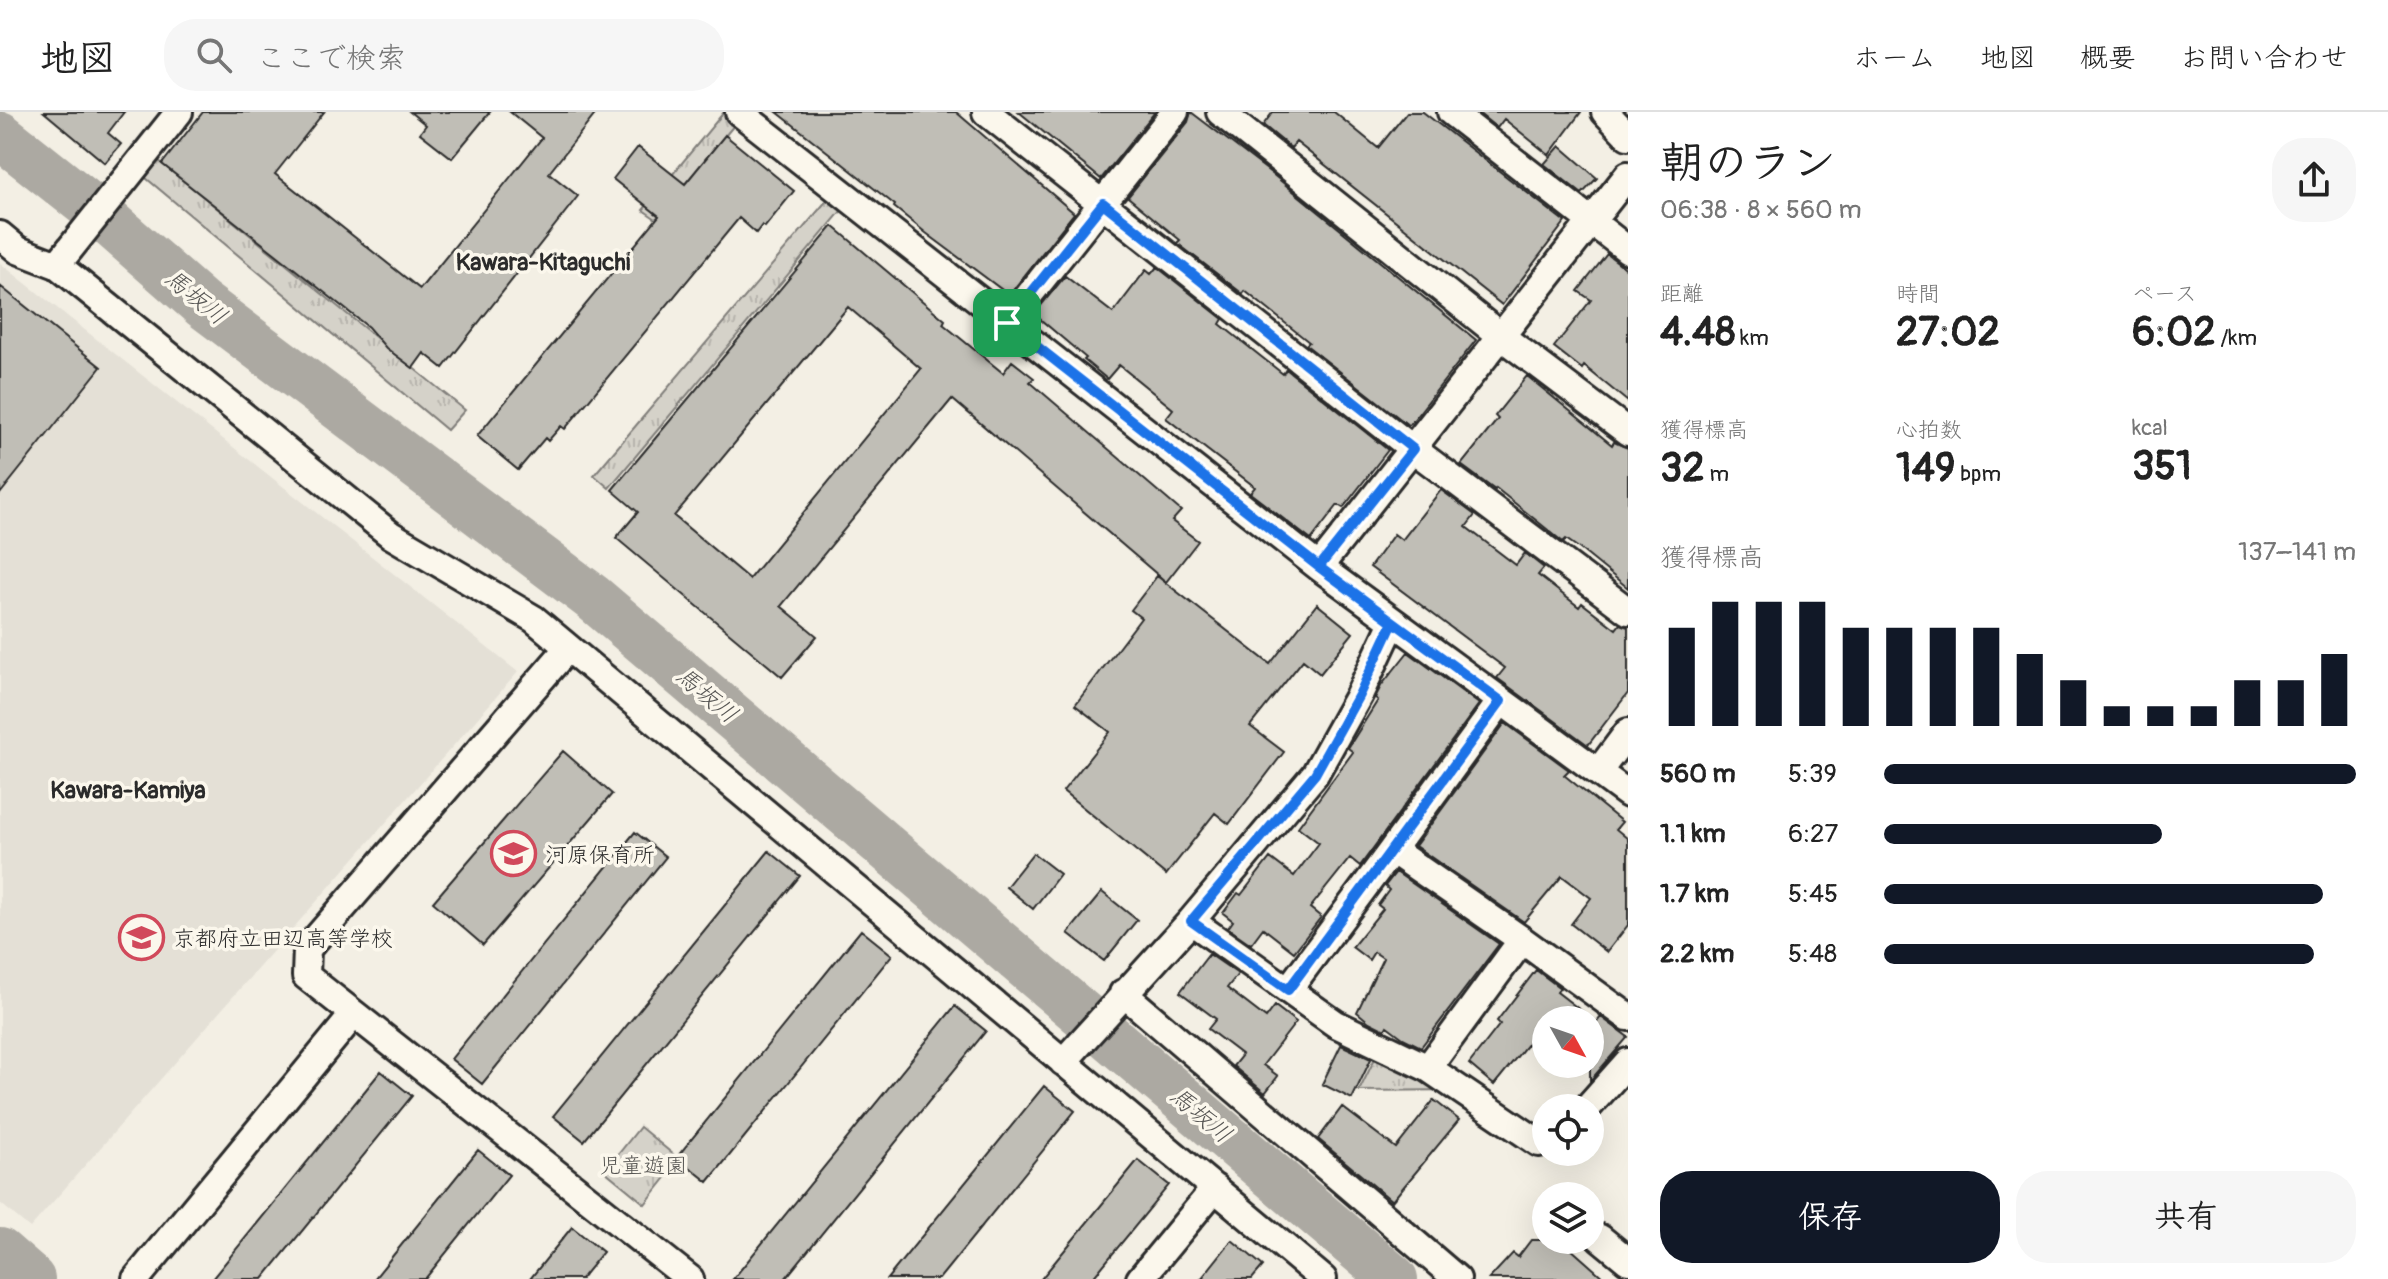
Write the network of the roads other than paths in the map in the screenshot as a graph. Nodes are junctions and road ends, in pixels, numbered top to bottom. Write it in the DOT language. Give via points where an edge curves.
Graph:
graph roads {
  1 [pos="179,112"];
  2 [pos="739,112"];
  3 [pos="986,112"];
  4 [pos="1175,112"];
  5 [pos="1220,112"];
  6 [pos="1451,112"];
  7 [pos="1605,112"];
  8 [pos="1628,136"];
  9 [pos="1628,175"];
  10 [pos="1103,203"];
  11 [pos="1592,224"];
  12 [pos="0,235"];
  13 [pos="1628,250"];
  14 [pos="57,265"];
  15 [pos="1007,323"];
  16 [pos="1502,337"];
  17 [pos="1628,432"];
  18 [pos="1413,449"];
  19 [pos="1319,567"];
  20 [pos="1628,611"];
  21 [pos="1393,622"];
  22 [pos="568,648"];
  23 [pos="1501,701"];
  24 [pos="1628,732"];
  25 [pos="1598,772"];
  26 [pos="1628,794"];
  27 [pos="1392,850"];
  28 [pos="1191,921"];
  29 [pos="1522,940"];
  30 [pos="1288,990"];
  31 [pos="1116,1001"];
  32 [pos="354,1014"];
  33 [pos="1628,1017"];
  34 [pos="1068,1057"];
  35 [pos="1628,1062"];
  36 [pos="1428,1068"];
  37 [pos="1599,1094"];
  38 [pos="1532,1138"];
  39 [pos="1215,1188"];
  40 [pos="1604,1241"];
  41 [pos="1628,1261"];
  42 [pos="136,1279"];
  43 [pos="690,1279"];
  44 [pos="1140,1279"];
  45 [pos="1323,1279"];
  46 [pos="1457,1279"];
  1 -- 14 [label="street"];
  2 -- 15 [label="street"];
  3 -- 10 [label="street"];
  4 -- 10 [label="street"];
  5 -- 16 [label="street"];
  6 -- 11 [label="street"];
  7 -- 8 [label="street"];
  9 -- 11 [label="street"];
  10 -- 15 [label="street"];
  10 -- 18 [label="street"];
  11 -- 13 [label="street"];
  11 -- 16 [label="street"];
  12 -- 14 [label="street" via="18,250"];
  14 -- 22 [label="street" via="391,535 534,619"];
  15 -- 19 [label="street"];
  16 -- 17 [label="street"];
  16 -- 18 [label="street"];
  18 -- 19 [label="street"];
  18 -- 20 [label="street"];
  19 -- 21 [label="street"];
  21 -- 23 [label="street"];
  21 -- 28 [label="street" via="1315,774"];
  22 -- 32 [label="street" via="307,949 306,976"];
  22 -- 34 [label="street"];
  23 -- 25 [label="street"];
  23 -- 27 [label="street"];
  24 -- 25 [label="street"];
  25 -- 26 [label="street"];
  27 -- 29 [label="street"];
  27 -- 30 [label="street"];
  28 -- 30 [label="street"];
  28 -- 31 [label="street"];
  29 -- 33 [label="street"];
  29 -- 36 [label="street"];
  30 -- 36 [label="street" via="1336,1024"];
  31 -- 34 [label="street"];
  31 -- 46 [label="street"];
  32 -- 42 [label="street"];
  32 -- 43 [label="street"];
  34 -- 39 [label="street"];
  35 -- 37 [label="street"];
  36 -- 38 [label="street"];
  39 -- 44 [label="street"];
  39 -- 45 [label="street"];
  40 -- 41 [label="street"];
}
